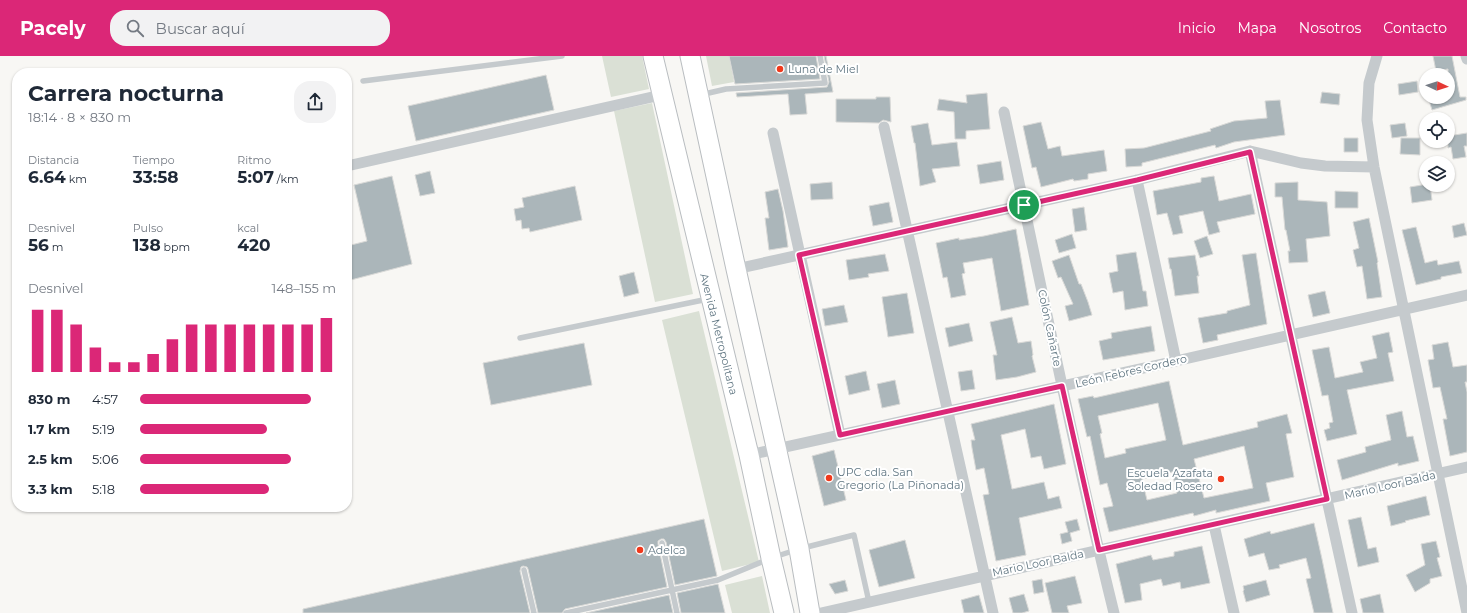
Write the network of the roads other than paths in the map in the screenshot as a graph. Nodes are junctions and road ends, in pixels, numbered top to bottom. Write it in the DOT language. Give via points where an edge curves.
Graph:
graph roads {
  1 [pos="562,56"];
  2 [pos="653,56"];
  3 [pos="690,56"];
  4 [pos="820,56"];
  5 [pos="1376,56"];
  6 [pos="1466,56"];
  7 [pos="1467,59"];
  8 [pos="363,81"];
  9 [pos="661,95"];
  10 [pos="698,96"];
  11 [pos="1004,112"];
  12 [pos="884,127"];
  13 [pos="773,133"];
  14 [pos="1250,152"];
  15 [pos="352,165"];
  16 [pos="1374,167"];
  17 [pos="1137,180"];
  18 [pos="1024,205"];
  19 [pos="908,232"];
  20 [pos="799,255"];
  21 [pos="736,269"];
  22 [pos="1467,295"];
  23 [pos="711,298"];
  24 [pos="1403,308"];
  25 [pos="1290,335"];
  26 [pos="520,338"];
  27 [pos="1176,361"];
  28 [pos="1062,386"];
  29 [pos="949,411"];
  30 [pos="840,435"];
  31 [pos="777,448"];
  32 [pos="748,455"];
  33 [pos="1467,467"];
  34 [pos="1439,473"];
  35 [pos="1327,499"];
  36 [pos="1214,525"];
  37 [pos="662,543"];
  38 [pos="799,549"];
  39 [pos="1099,550"];
  40 [pos="770,558"];
  41 [pos="524,570"];
  42 [pos="985,575"];
  43 [pos="672,590"];
  44 [pos="869,602"];
  45 [pos="534,613"];
  46 [pos="566,613"];
  47 [pos="677,613"];
  48 [pos="784,613"];
  49 [pos="810,613"];
  50 [pos="821,613"];
  51 [pos="994,613"];
  52 [pos="1114,613"];
  53 [pos="1234,613"];
  54 [pos="1352,613"];
  55 [pos="1467,613"];
  1 -- 8 [label="lane"];
  2 -- 9 [label="highway, Avenida Metropolitana"];
  3 -- 10 [label="highway"];
  4 -- 10 [label="lane" via="825,83 726,89"];
  5 -- 16 [label="street" via="1369,83 1367,120"];
  6 -- 7 [label="street"];
  9 -- 15 [label="street"];
  9 -- 23 [label="highway, Avenida Metropolitana"];
  10 -- 21 [label="highway"];
  11 -- 18 [label="street, Colón Cañarte"];
  12 -- 19 [label="street"];
  13 -- 20 [label="street"];
  14 -- 16 [label="street" via="1300,163"];
  14 -- 17 [label="street"];
  14 -- 25 [label="street"];
  16 -- 24 [label="street"];
  17 -- 18 [label="street"];
  17 -- 27 [label="street"];
  18 -- 19 [label="street"];
  18 -- 28 [label="street, Colón Cañarte"];
  19 -- 20 [label="street"];
  19 -- 29 [label="street"];
  20 -- 21 [label="street"];
  20 -- 30 [label="street"];
  21 -- 31 [label="highway"];
  22 -- 24 [label="street, León Febres Cordero"];
  23 -- 26 [label="lane"];
  23 -- 32 [label="highway, Avenida Metropolitana"];
  24 -- 25 [label="street, León Febres Cordero"];
  24 -- 34 [label="street"];
  25 -- 27 [label="street, León Febres Cordero"];
  25 -- 35 [label="street"];
  27 -- 28 [label="street, León Febres Cordero"];
  28 -- 29 [label="street, León Febres Cordero"];
  28 -- 39 [label="street, Colón Cañarte"];
  29 -- 30 [label="street, León Febres Cordero"];
  29 -- 42 [label="street"];
  30 -- 31 [label="street, León Febres Cordero"];
  31 -- 32 [label="street, León Febres Cordero"];
  31 -- 38 [label="highway"];
  32 -- 40 [label="highway, Avenida Metropolitana"];
  33 -- 34 [label="street, Mario Loor Balda"];
  34 -- 35 [label="street, Mario Loor Balda"];
  34 -- 55 [label="street"];
  35 -- 36 [label="street, Mario Loor Balda"];
  35 -- 54 [label="street"];
  36 -- 39 [label="street, Mario Loor Balda"];
  36 -- 53 [label="street"];
  37 -- 43 [label="lane"];
  38 -- 40 [label="lane"];
  38 -- 44 [label="lane" via="854,535"];
  38 -- 49 [label="highway"];
  39 -- 42 [label="street, Mario Loor Balda"];
  39 -- 52 [label="street, Colón Cañarte"];
  40 -- 43 [label="lane" via="718,580"];
  40 -- 48 [label="highway, Avenida Metropolitana"];
  41 -- 45 [label="lane"];
  42 -- 44 [label="street, Mario Loor Balda"];
  42 -- 51 [label="street"];
  43 -- 46 [label="lane"];
  43 -- 47 [label="lane"];
  44 -- 50 [label="street, Mario Loor Balda"];
}
